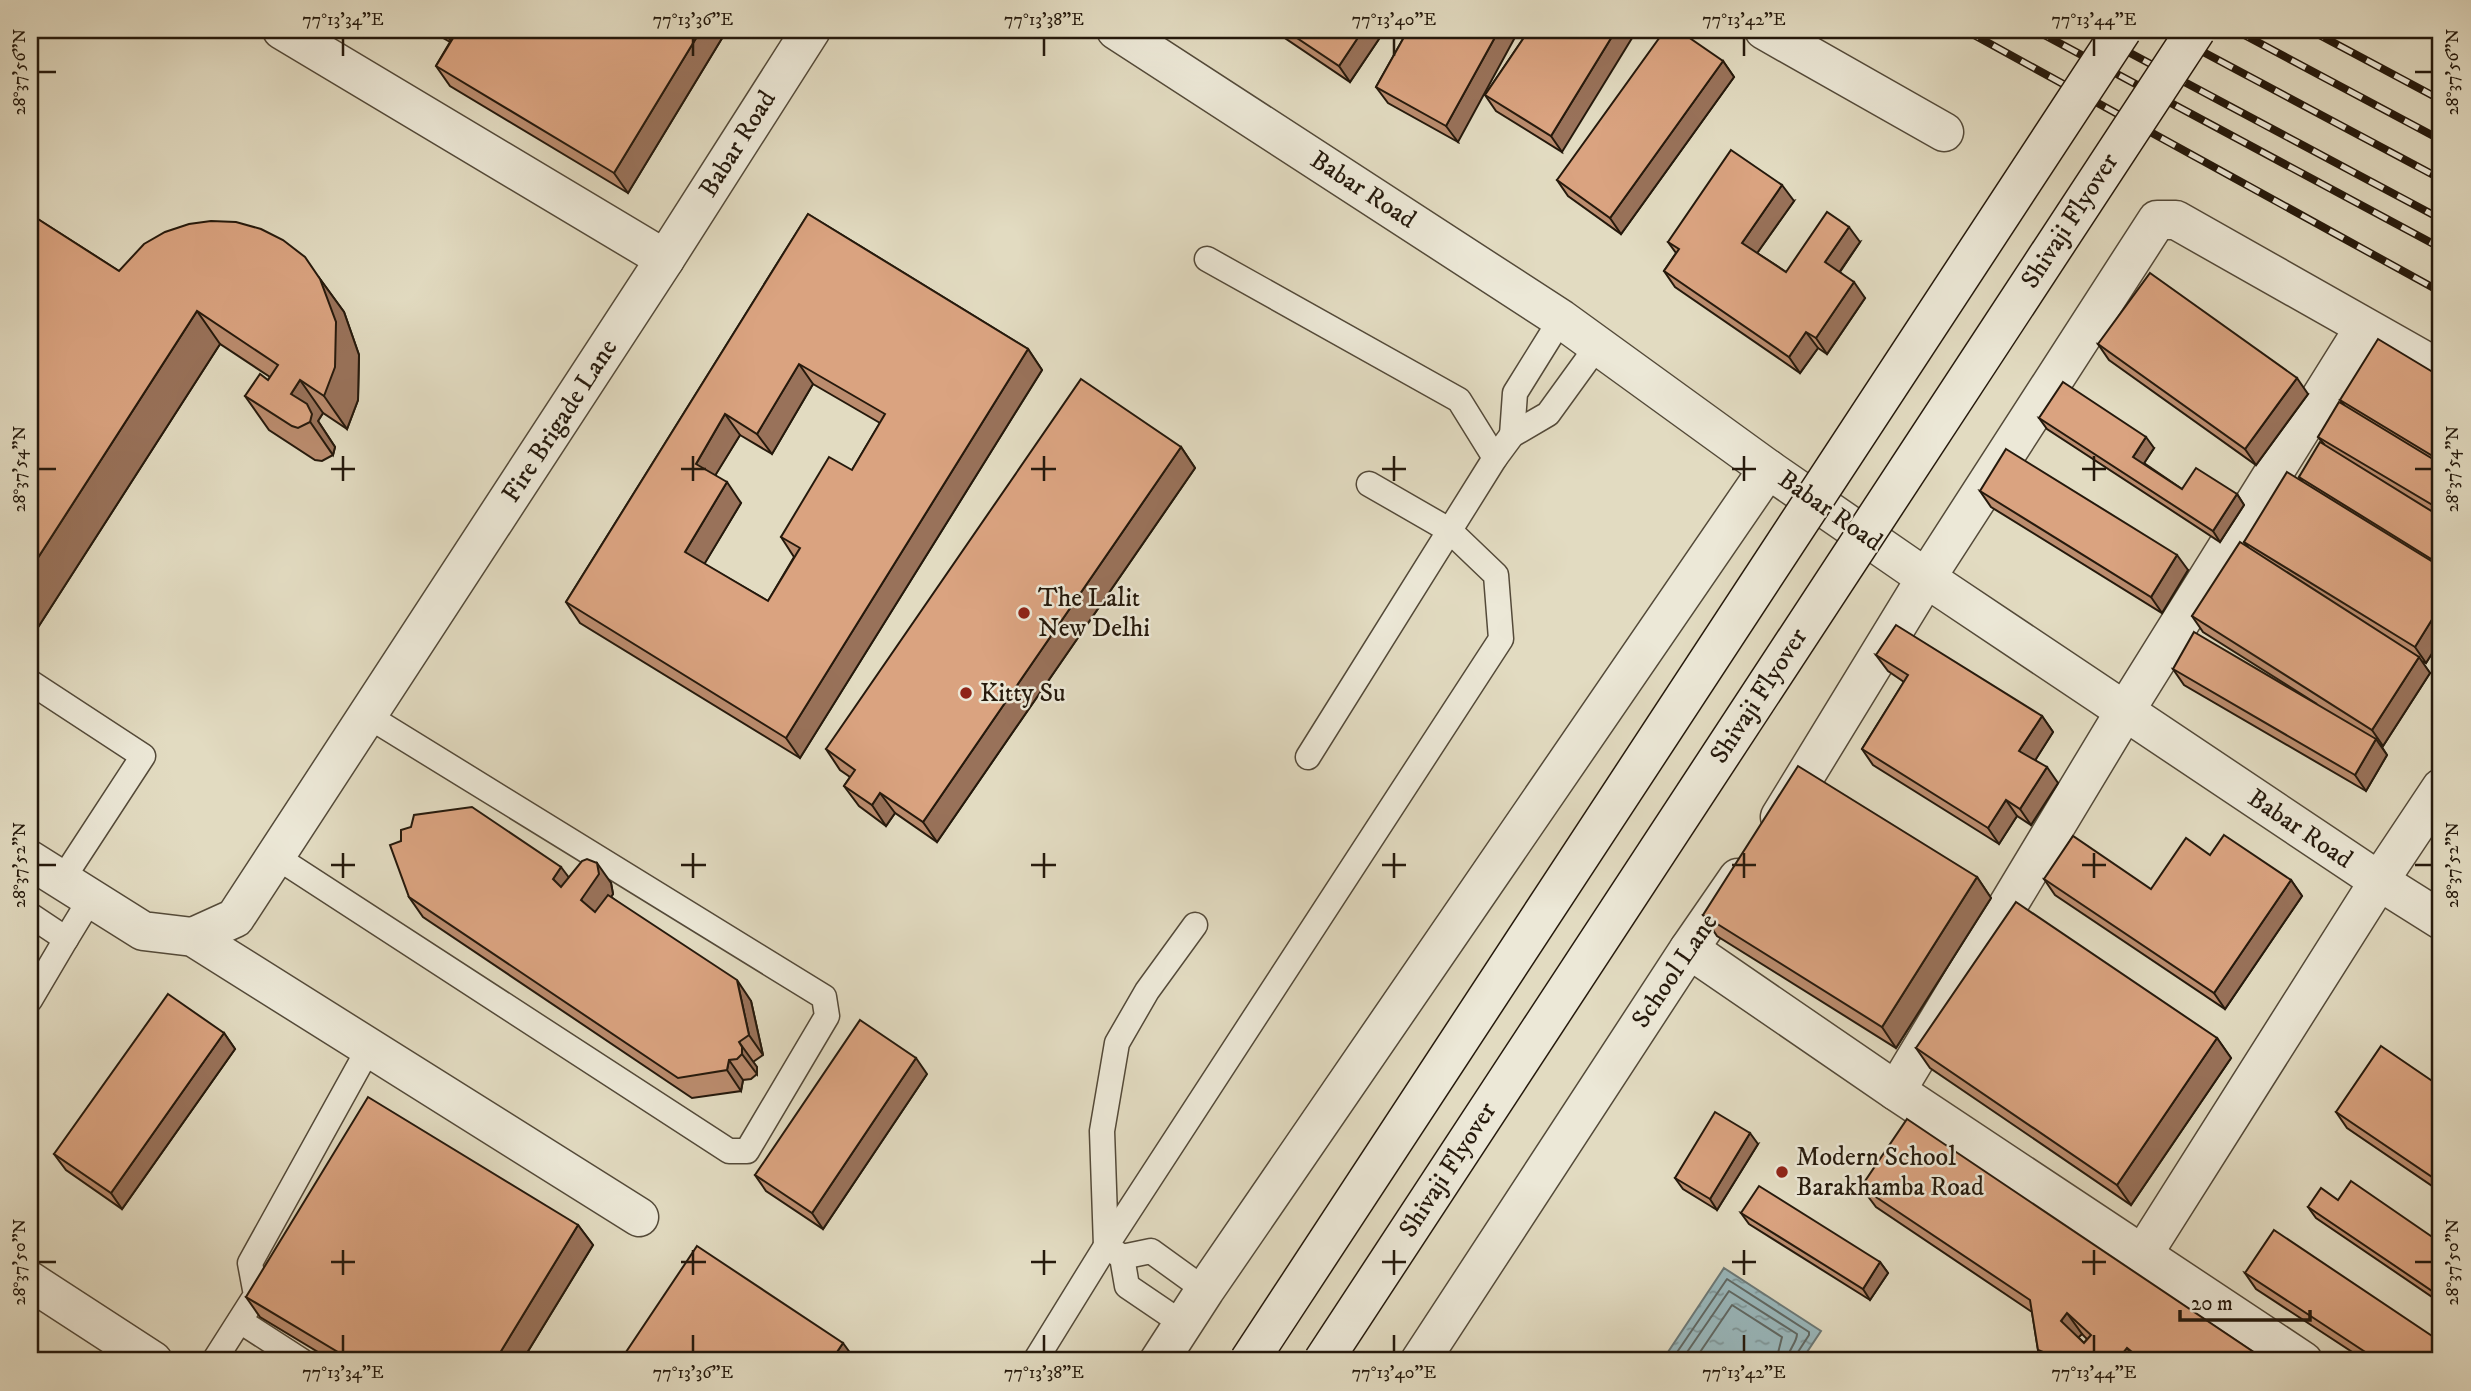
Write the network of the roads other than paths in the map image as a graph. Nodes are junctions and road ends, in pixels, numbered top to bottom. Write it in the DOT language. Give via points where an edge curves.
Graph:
graph roads {
  1 [pos="282,30"];
  2 [pos="811,30"];
  3 [pos="1116,30"];
  4 [pos="1764,30"];
  5 [pos="2122,30"];
  6 [pos="2196,30"];
  7 [pos="1944,132"];
  8 [pos="665,259"];
  9 [pos="1207,259"];
  10 [pos="1561,319"];
  11 [pos="2364,327"];
  12 [pos="1598,345"];
  13 [pos="2441,370"];
  14 [pos="1512,435"];
  15 [pos="1495,458"];
  16 [pos="1768,469"];
  17 [pos="1369,484"];
  18 [pos="1449,530"];
  19 [pos="1926,578"];
  20 [pos="30,682"];
  21 [pos="2125,711"];
  22 [pos="368,716"];
  23 [pos="1308,757"];
  24 [pos="2441,788"];
  25 [pos="275,856"];
  26 [pos="30,860"];
  27 [pos="2379,881"];
  28 [pos="77,889"];
  29 [pos="30,915"];
  30 [pos="2441,920"];
  31 [pos="1195,925"];
  32 [pos="193,937"];
  33 [pos="66,939"];
  34 [pos="1689,949"];
  35 [pos="30,1000"];
  36 [pos="369,1048"];
  37 [pos="1896,1091"];
  38 [pos="639,1217"];
  39 [pos="1114,1251"];
  40 [pos="2143,1254"];
  41 [pos="1205,1290"];
  42 [pos="34,1293"];
  43 [pos="240,1321"];
  44 [pos="1183,1324"];
  45 [pos="153,1361"];
  46 [pos="214,1361"];
  47 [pos="302,1361"];
  48 [pos="1035,1361"];
  49 [pos="1159,1361"];
  50 [pos="1249,1361"];
  51 [pos="1323,1361"];
  52 [pos="1420,1361"];
  53 [pos="2303,1361"];
  1 -- 8 [label="street"];
  2 -- 8 [label="street, Babar Road"];
  3 -- 10 [label="street, Babar Road"];
  4 -- 7 [label="street"];
  5 -- 50 [label="street, bridge"];
  6 -- 51 [label="street, Shivaji Flyover, bridge"];
  8 -- 22 [label="street, Fire Brigade Lane"];
  9 -- 15 [label="lane" via="1459,400"];
  10 -- 12 [label="street, Babar Road"];
  10 -- 14 [label="lane" via="1515,393"];
  11 -- 13 [label="street"];
  11 -- 19 [label="street, School Lane" via="2176,220 2157,220"];
  11 -- 21 [label="street"];
  12 -- 14 [label="lane" via="1548,414"];
  12 -- 16 [label="street, Babar Road"];
  14 -- 15 [label="lane"];
  15 -- 18 [label="lane"];
  16 -- 19 [label="street, Babar Road"];
  16 -- 41 [label="street"];
  17 -- 18 [label="lane"];
  18 -- 23 [label="lane"];
  18 -- 39 [label="lane" via="1496,575 1501,639"];
  19 -- 21 [label="street, Babar Road"];
  19 -- 34 [label="street, School Lane" via="1796,793"];
  20 -- 28 [label="lane" via="143,755"];
  21 -- 27 [label="street, Babar Road"];
  21 -- 37 [label="street"];
  22 -- 25 [label="street, Fire Brigade Lane"];
  22 -- 25 [label="lane" via="824,997 827,1016 747,1151 729,1151"];
  24 -- 27 [label="street"];
  25 -- 32 [label="street, Fire Brigade Lane" via="234,918"];
  26 -- 28 [label="street"];
  27 -- 30 [label="street, Babar Road"];
  27 -- 40 [label="street"];
  28 -- 32 [label="street" via="142,931"];
  28 -- 33 [label="lane"];
  29 -- 33 [label="lane"];
  31 -- 39 [label="lane" via="1147,990 1116,1043 1102,1131"];
  32 -- 36 [label="street"];
  33 -- 35 [label="lane"];
  34 -- 37 [label="street"];
  34 -- 52 [label="street, School Lane"];
  36 -- 38 [label="street"];
  36 -- 43 [label="lane" via="250,1263 256,1295"];
  37 -- 40 [label="street"];
  39 -- 41 [label="lane" via="1151,1251"];
  39 -- 44 [label="lane" via="1127,1286"];
  39 -- 48 [label="lane"];
  40 -- 53 [label="street"];
  41 -- 44 [label="street"];
  42 -- 45 [label="street"];
  43 -- 46 [label="lane"];
  43 -- 47 [label="lane"];
  44 -- 49 [label="street"];
}
